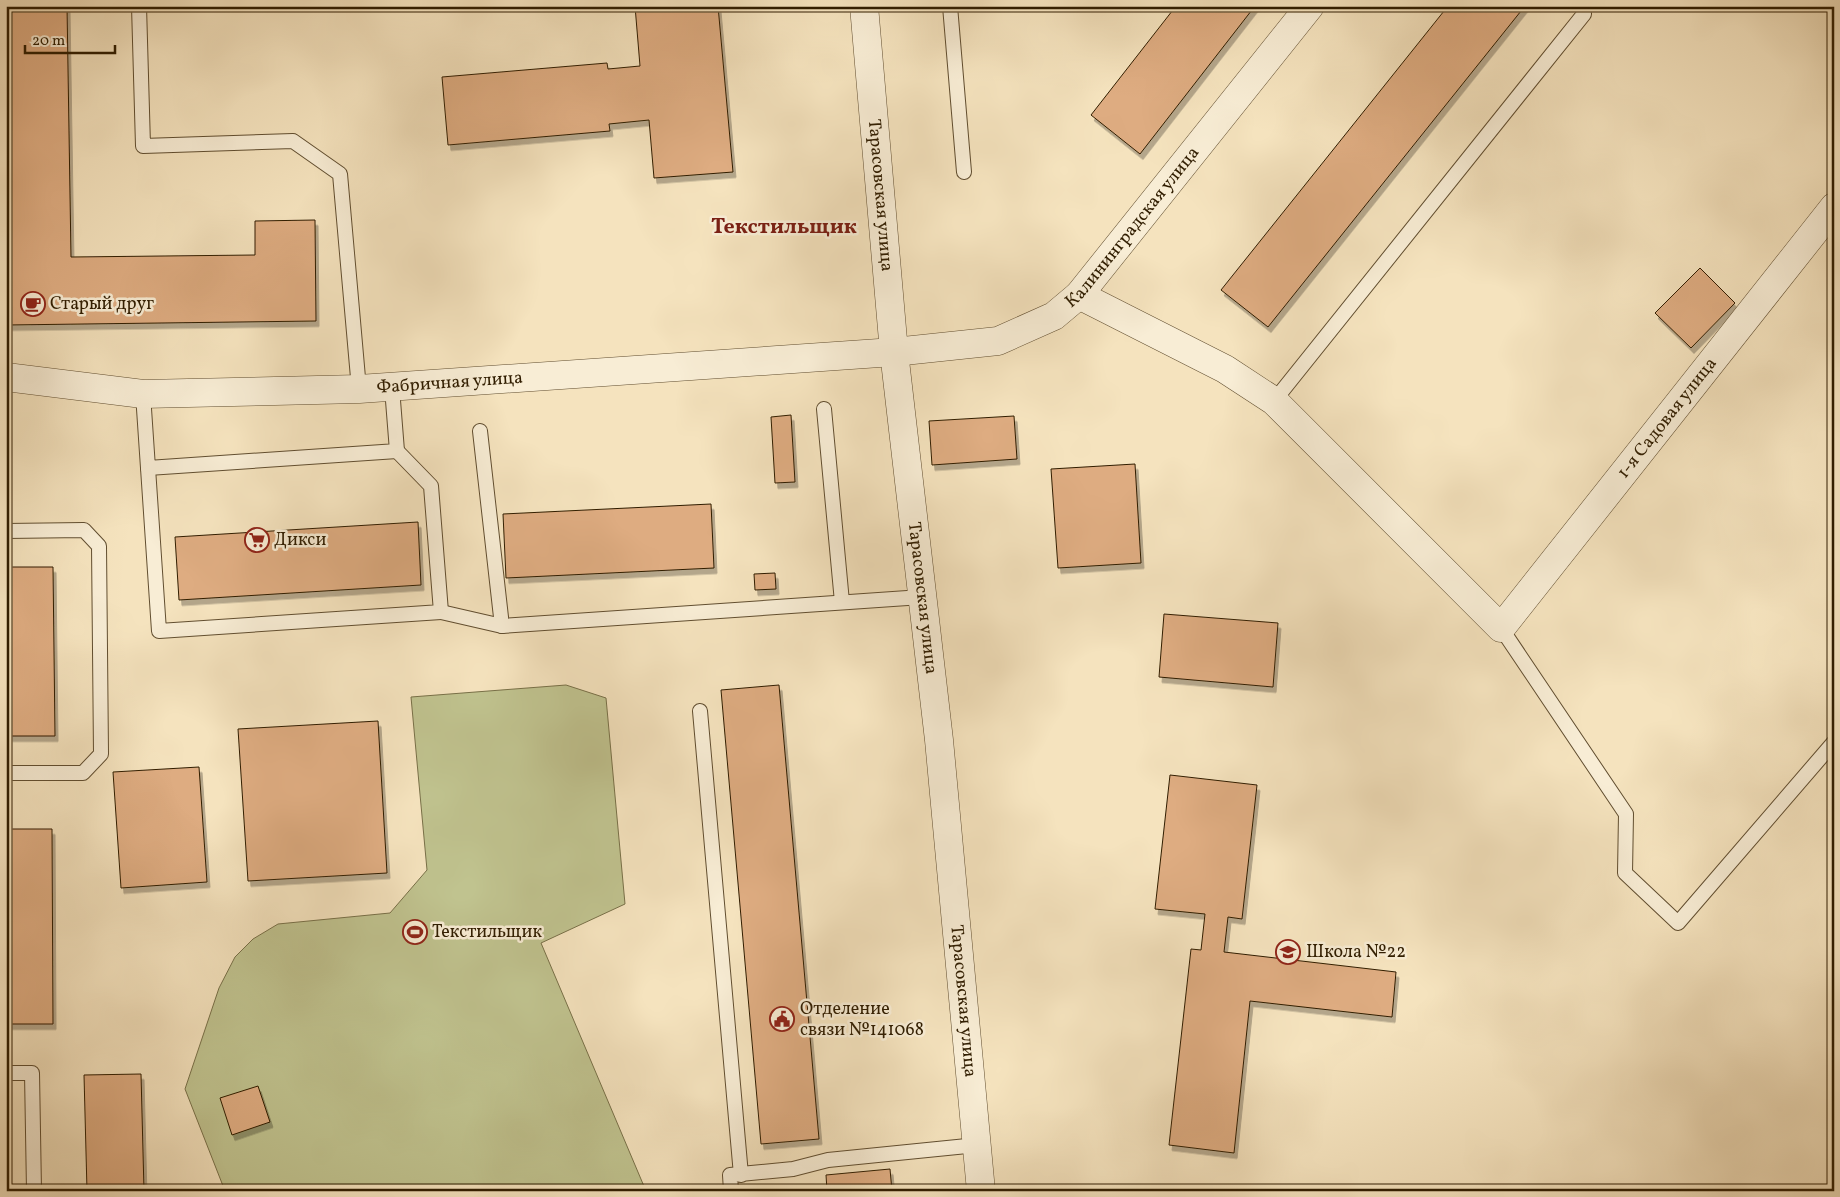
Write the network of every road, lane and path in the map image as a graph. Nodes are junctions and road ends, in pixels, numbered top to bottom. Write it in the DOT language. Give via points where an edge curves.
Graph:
graph roads {
  1 [pos="139,6"];
  2 [pos="864,6"];
  3 [pos="950,6"];
  4 [pos="1310,6"];
  5 [pos="1584,14"];
  6 [pos="964,172"];
  7 [pos="1834,207"];
  8 [pos="1079,295"];
  9 [pos="894,352"];
  10 [pos="6,378"];
  11 [pos="392,388"];
  12 [pos="359,389"];
  13 [pos="143,394"];
  14 [pos="1274,401"];
  15 [pos="824,409"];
  16 [pos="480,431"];
  17 [pos="397,452"];
  18 [pos="148,468"];
  19 [pos="6,531"];
  20 [pos="922,596"];
  21 [pos="842,602"];
  22 [pos="440,612"];
  23 [pos="502,626"];
  24 [pos="1501,628"];
  25 [pos="700,711"];
  26 [pos="1834,742"];
  27 [pos="6,773"];
  28 [pos="6,1073"];
  29 [pos="977,1145"];
  30 [pos="741,1174"];
  31 [pos="34,1191"];
  32 [pos="731,1191"];
  33 [pos="981,1191"];
  1 -- 12 [label="lane" via="143,146 293,141 340,174"];
  2 -- 9 [label="street, Тарасовская улица"];
  3 -- 6 [label="lane"];
  4 -- 8 [label="street, Калининградская улица"];
  5 -- 14 [label="lane"];
  7 -- 24 [label="street, 1-я Садовая улица"];
  8 -- 9 [label="street, Калининградская улица" via="1054,316 998,341"];
  8 -- 14 [label="street" via="1225,369"];
  9 -- 11 [label="street, Фабричная улица"];
  9 -- 20 [label="street, Тарасовская улица"];
  10 -- 13 [label="street, Фабричная улица"];
  11 -- 12 [label="street, Фабричная улица"];
  11 -- 17 [label="lane"];
  12 -- 13 [label="street, Фабричная улица"];
  13 -- 18 [label="lane"];
  14 -- 24 [label="street"];
  15 -- 21 [label="lane"];
  16 -- 23 [label="lane"];
  17 -- 18 [label="lane"];
  17 -- 22 [label="lane" via="431,486"];
  18 -- 22 [label="lane" via="159,631"];
  19 -- 27 [label="lane" via="84,530 99,546 101,754 83,772"];
  20 -- 21 [label="lane"];
  20 -- 29 [label="street, Тарасовская улица" via="939,740"];
  21 -- 23 [label="lane"];
  22 -- 23 [label="lane"];
  24 -- 26 [label="lane" via="1626,814 1625,873 1678,924"];
  25 -- 30 [label="lane"];
  28 -- 31 [label="lane" via="32,1073"];
  29 -- 30 [label="lane" via="828,1160 793,1169"];
  29 -- 33 [label="street, Тарасовская улица"];
  30 -- 32 [label="lane" via="730,1175"];
}
